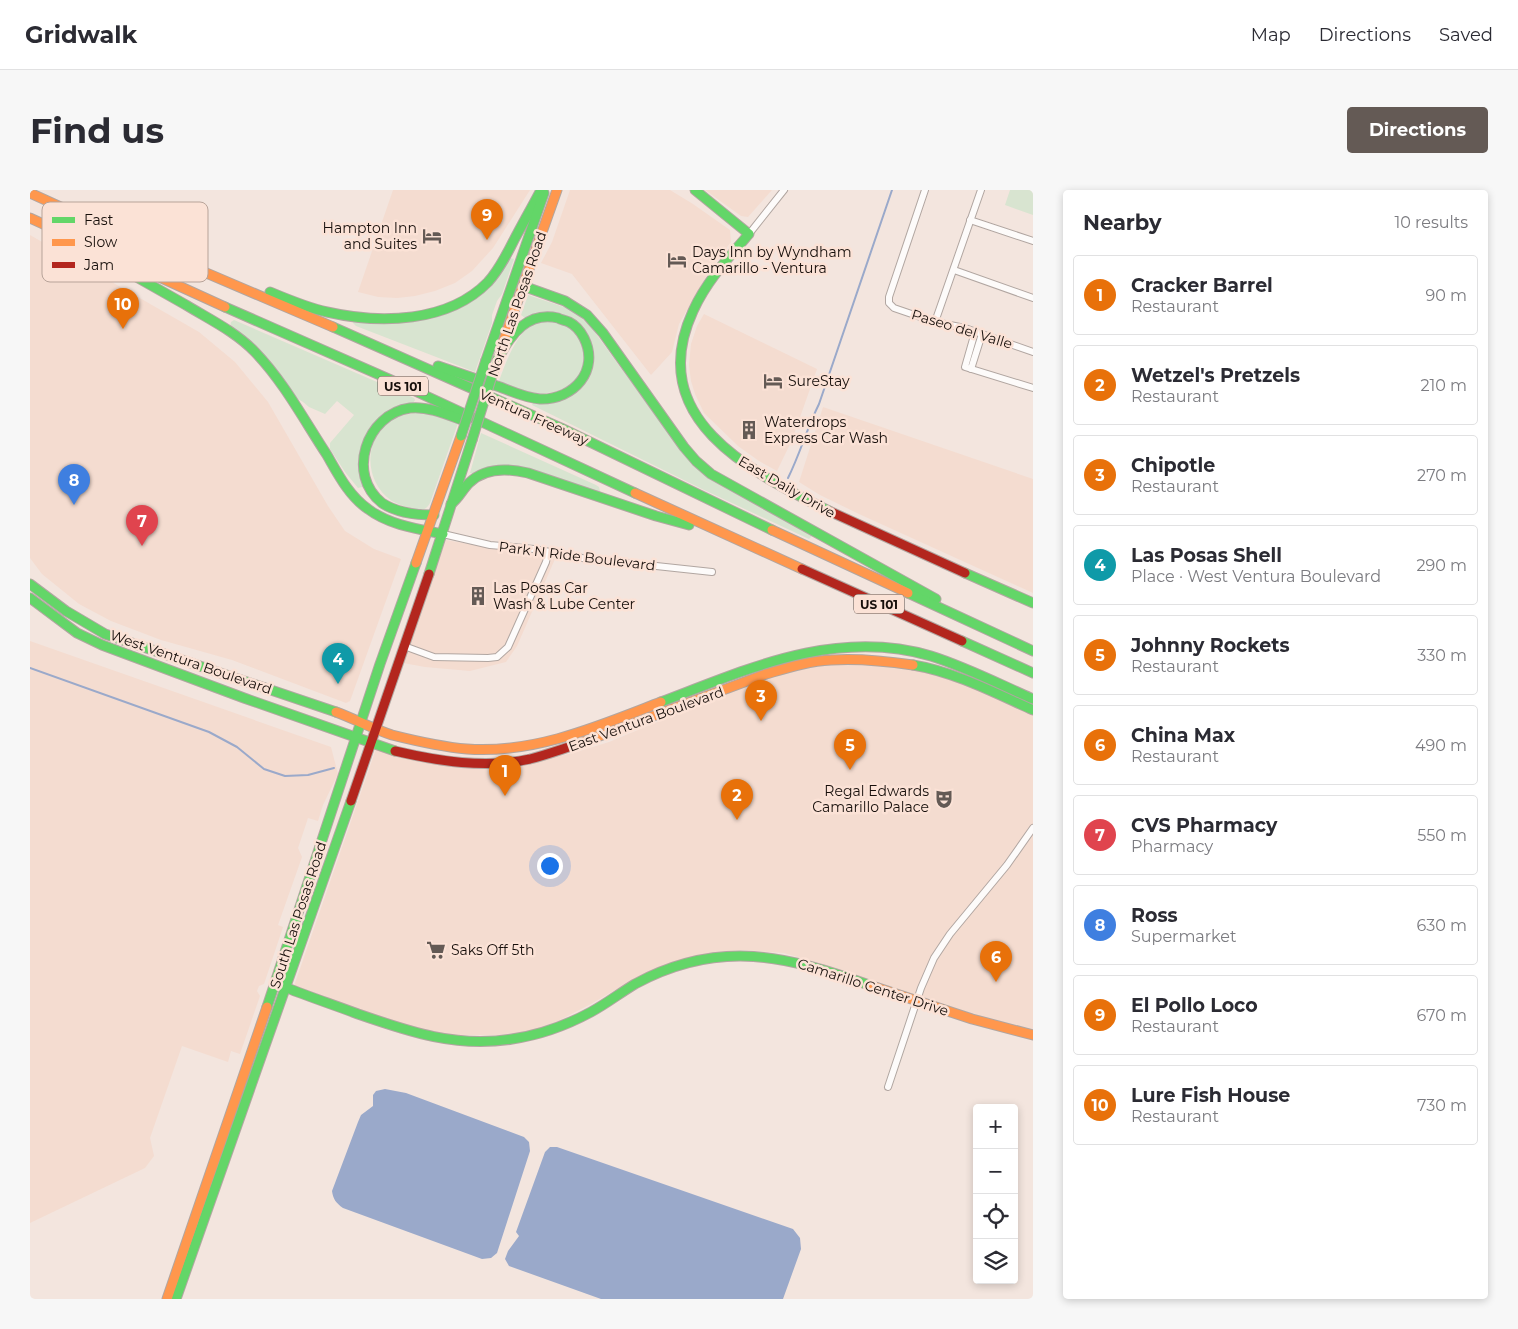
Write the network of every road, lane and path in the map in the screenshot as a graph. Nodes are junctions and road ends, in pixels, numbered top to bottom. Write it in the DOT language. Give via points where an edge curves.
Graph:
graph roads {
  1 [pos="543,190"];
  2 [pos="557,190"];
  3 [pos="695,190"];
  4 [pos="784,190"];
  5 [pos="925,190"];
  6 [pos="981,190"];
  7 [pos="30,193"];
  8 [pos="50,202"];
  9 [pos="30,218"];
  10 [pos="970,220"];
  11 [pos="42,223"];
  12 [pos="749,234"];
  13 [pos="1033,241"];
  14 [pos="954,270"];
  15 [pos="208,272"];
  16 [pos="208,274"];
  17 [pos="145,282"];
  18 [pos="170,282"];
  19 [pos="513,283"];
  20 [pos="523,286"];
  21 [pos="1033,298"];
  22 [pos="935,322"];
  23 [pos="978,333"];
  24 [pos="374,345"];
  25 [pos="1033,352"];
  26 [pos="496,363"];
  27 [pos="1033,388"];
  28 [pos="538,449"];
  29 [pos="451,504"];
  30 [pos="434,515"];
  31 [pos="428,531"];
  32 [pos="443,534"];
  33 [pos="726,535"];
  34 [pos="548,552"];
  35 [pos="712,572"];
  36 [pos="30,584"];
  37 [pos="30,598"];
  38 [pos="1033,603"];
  39 [pos="977,626"];
  40 [pos="404,646"];
  41 [pos="1033,650"];
  42 [pos="1033,673"];
  43 [pos="1033,699"];
  44 [pos="1033,710"];
  45 [pos="362,721"];
  46 [pos="376,728"];
  47 [pos="357,737"];
  48 [pos="371,742"];
  49 [pos="1033,828"];
  50 [pos="296,922"];
  51 [pos="286,988"];
  52 [pos="917,1001"];
  53 [pos="1033,1035"];
  54 [pos="888,1087"];
  55 [pos="167,1299"];
  56 [pos="176,1299"];
  1 -- 15 [label="main road" via="492,277 472,296 436,313 389,318 338,314"];
  1 -- 19 [label="main road, North Las Posas Road"];
  2 -- 20 [label="main road, North Las Posas Road"];
  3 -- 12 [label="main road"];
  4 -- 12 [label="street"];
  5 -- 22 [label="street, Paseo del Valle" via="889,298 894,308"];
  6 -- 10 [label="street"];
  7 -- 8 [label="main road, Ventura Freeway / US 101"];
  9 -- 11 [label="main road, Ventura Freeway / US 101"];
  10 -- 13 [label="street"];
  10 -- 14 [label="street"];
  12 -- 38 [label="main road, East Daily Drive" via="697,303 684,333 682,380 700,423 748,466 818,507"];
  14 -- 21 [label="street"];
  14 -- 22 [label="street"];
  16 -- 24 [label="main road, Ventura Freeway / US 101"];
  17 -- 31 [label="main road" via="208,318 254,352 277,378 359,502 380,516"];
  18 -- 28 [label="main road, Ventura Freeway / US 101"];
  19 -- 20 [label="main road"];
  19 -- 30 [label="main road, North Las Posas Road, bridge"];
  20 -- 26 [label="main road, North Las Posas Road"];
  20 -- 39 [label="main road" via="565,301 587,315 604,333 684,447 711,474 930,595"];
  22 -- 23 [label="street, Paseo del Valle"];
  23 -- 25 [label="street, Paseo del Valle"];
  23 -- 27 [label="street" via="968,368"];
  24 -- 26 [label="main road" via="530,398 542,399 558,397 577,386 586,375 590,353 576,326 560,318 542,317 521,327"];
  24 -- 39 [label="main road, Ventura Freeway / US 101" via="561,428"];
  26 -- 29 [label="main road, North Las Posas Road, bridge"];
  28 -- 30 [label="main road" via="425,409 402,410 386,417 370,434 364,450 363,466 368,485 378,500 385,504 416,515"];
  28 -- 33 [label="main road, Ventura Freeway / US 101"];
  29 -- 32 [label="main road, North Las Posas Road"];
  29 -- 33 [label="main road" via="459,499 469,482 487,472 516,470 656,516"];
  30 -- 31 [label="main road, North Las Posas Road"];
  31 -- 32 [label="main road"];
  31 -- 45 [label="main road, South Las Posas Road"];
  32 -- 34 [label="street, Park N Ride Boulevard" via="490,545"];
  32 -- 40 [label="main road, South Las Posas Road"];
  33 -- 42 [label="main road, Ventura Freeway / US 101"];
  34 -- 35 [label="street, Park N Ride Boulevard"];
  34 -- 40 [label="street" via="514,635 508,647 497,657 434,658"];
  36 -- 45 [label="main road, West Ventura Boulevard" via="58,607 105,634"];
  37 -- 47 [label="main road, West Ventura Boulevard" via="77,632 102,644"];
  39 -- 41 [label="main road, Ventura Freeway / US 101"];
  40 -- 46 [label="main road, South Las Posas Road"];
  43 -- 46 [label="main road, East Ventura Boulevard" via="960,666 929,656 883,648 848,648 826,649 771,661 596,727 535,744 492,749 446,747 406,739"];
  44 -- 48 [label="main road, East Ventura Boulevard" via="962,679 924,667 876,660 837,660 766,674 593,740 528,759 452,762 399,753"];
  45 -- 46 [label="main road, West Ventura Boulevard"];
  45 -- 47 [label="main road, South Las Posas Road"];
  46 -- 48 [label="main road, South Las Posas Road"];
  47 -- 48 [label="main road, West Ventura Boulevard"];
  47 -- 50 [label="main road, South Las Posas Road"];
  48 -- 51 [label="main road, South Las Posas Road"];
  49 -- 52 [label="street" via="946,940"];
  50 -- 51 [label="main road" via="298,929 283,980"];
  50 -- 55 [label="main road, South Las Posas Road"];
  51 -- 52 [label="main road, Camarillo Center Drive" via="417,1034 487,1042 534,1035 560,1027 653,976 686,964 717,958 784,959"];
  51 -- 56 [label="main road, South Las Posas Road"];
  52 -- 53 [label="main road, Camarillo Center Drive"];
  52 -- 54 [label="street"];
}
